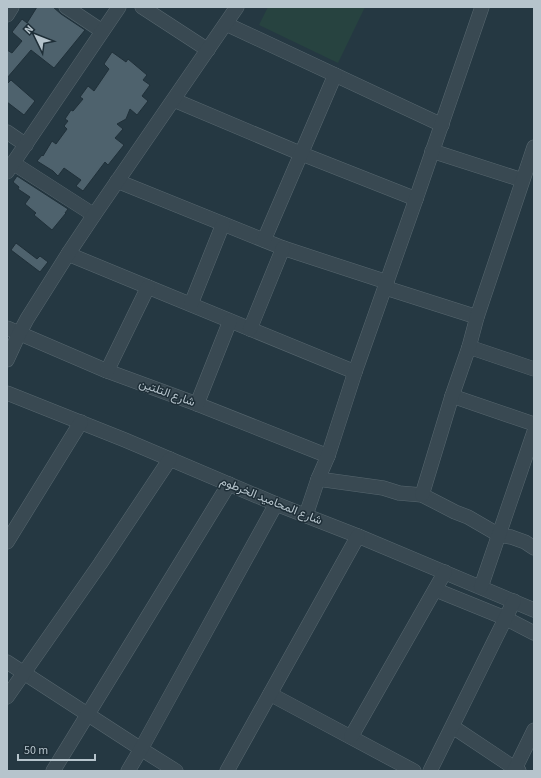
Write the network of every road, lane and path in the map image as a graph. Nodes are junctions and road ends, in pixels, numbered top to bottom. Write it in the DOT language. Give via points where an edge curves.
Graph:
graph roads {
  1 [pos="12,7"];
  2 [pos="66,7"];
  3 [pos="119,7"];
  4 [pos="142,7"];
  5 [pos="237,7"];
  6 [pos="482,7"];
  7 [pos="7,15"];
  8 [pos="226,24"];
  9 [pos="102,31"];
  10 [pos="208,50"];
  11 [pos="335,75"];
  12 [pos="174,100"];
  13 [pos="442,125"];
  14 [pos="7,132"];
  15 [pos="26,145"];
  16 [pos="534,147"];
  17 [pos="432,151"];
  18 [pos="302,154"];
  19 [pos="10,168"];
  20 [pos="522,180"];
  21 [pos="117,181"];
  22 [pos="416,199"];
  23 [pos="94,215"];
  24 [pos="224,224"];
  25 [pos="264,240"];
  26 [pos="283,248"];
  27 [pos="68,254"];
  28 [pos="386,285"];
  29 [pos="148,287"];
  30 [pos="191,304"];
  31 [pos="477,317"];
  32 [pos="230,321"];
  33 [pos="250,329"];
  34 [pos="13,331"];
  35 [pos="469,347"];
  36 [pos="7,360"];
  37 [pos="534,369"];
  38 [pos="107,371"];
  39 [pos="355,372"];
  40 [pos="452,396"];
  41 [pos="8,397"];
  42 [pos="197,404"];
  43 [pos="81,422"];
  44 [pos="534,424"];
  45 [pos="534,432"];
  46 [pos="328,456"];
  47 [pos="170,459"];
  48 [pos="318,479"];
  49 [pos="229,484"];
  50 [pos="422,495"];
  51 [pos="276,504"];
  52 [pos="306,515"];
  53 [pos="499,535"];
  54 [pos="358,536"];
  55 [pos="7,542"];
  56 [pos="534,548"];
  57 [pos="446,572"];
  58 [pos="481,587"];
  59 [pos="436,590"];
  60 [pos="514,601"];
  61 [pos="534,610"];
  62 [pos="505,618"];
  63 [pos="534,633"];
  64 [pos="7,662"];
  65 [pos="24,673"];
  66 [pos="270,694"];
  67 [pos="7,697"];
  68 [pos="88,715"];
  69 [pos="453,727"];
  70 [pos="534,730"];
  71 [pos="351,737"];
  72 [pos="141,749"];
  73 [pos="516,770"];
  74 [pos="53,771"];
  75 [pos="128,771"];
  76 [pos="176,771"];
  77 [pos="228,771"];
  78 [pos="414,771"];
  79 [pos="430,771"];
  1 -- 7 [label="street"];
  2 -- 9 [label="street"];
  3 -- 9 [label="street"];
  4 -- 10 [label="street"];
  5 -- 8 [label="street"];
  6 -- 13 [label="street"];
  8 -- 10 [label="street"];
  8 -- 11 [label="street"];
  9 -- 15 [label="street"];
  10 -- 12 [label="street"];
  11 -- 13 [label="street"];
  11 -- 18 [label="street"];
  12 -- 18 [label="street"];
  12 -- 21 [label="street"];
  13 -- 17 [label="street"];
  14 -- 15 [label="street"];
  15 -- 19 [label="street"];
  16 -- 20 [label="street"];
  17 -- 20 [label="street"];
  17 -- 22 [label="street"];
  18 -- 22 [label="street"];
  18 -- 25 [label="street"];
  19 -- 23 [label="street"];
  20 -- 31 [label="street"];
  21 -- 23 [label="street"];
  21 -- 24 [label="street"];
  22 -- 28 [label="street"];
  23 -- 27 [label="street"];
  24 -- 25 [label="street"];
  24 -- 30 [label="street"];
  25 -- 26 [label="street"];
  26 -- 28 [label="street"];
  26 -- 33 [label="street"];
  27 -- 29 [label="street"];
  27 -- 34 [label="street" via="26,320"];
  28 -- 31 [label="street"];
  28 -- 39 [label="street"];
  29 -- 30 [label="street"];
  29 -- 38 [label="street"];
  30 -- 32 [label="street"];
  31 -- 35 [label="street"];
  32 -- 33 [label="street"];
  32 -- 42 [label="street"];
  33 -- 39 [label="street"];
  34 -- 36 [label="street"];
  34 -- 38 [label="street, شارع التلتين"];
  35 -- 37 [label="street"];
  35 -- 40 [label="street"];
  38 -- 42 [label="street, شارع التلتين"];
  39 -- 46 [label="street"];
  40 -- 44 [label="street"];
  40 -- 50 [label="street"];
  41 -- 43 [label="street, شارع المحاميد الخرطوم"];
  42 -- 46 [label="street, شارع التلتين"];
  43 -- 47 [label="street, شارع المحاميد الخرطوم"];
  43 -- 55 [label="street"];
  45 -- 53 [label="street"];
  46 -- 48 [label="street"];
  47 -- 49 [label="street, شارع المحاميد الخرطوم"];
  47 -- 65 [label="street"];
  48 -- 50 [label="street"];
  48 -- 52 [label="street"];
  49 -- 51 [label="street, شارع المحاميد الخرطوم"];
  49 -- 68 [label="street"];
  50 -- 53 [label="street"];
  51 -- 52 [label="street, شارع المحاميد الخرطوم"];
  51 -- 72 [label="street"];
  52 -- 54 [label="street, شارع المحاميد الخرطوم"];
  53 -- 56 [label="street" via="525,542"];
  53 -- 58 [label="street"];
  54 -- 57 [label="street, شارع المحاميد الخرطوم"];
  54 -- 66 [label="street"];
  57 -- 58 [label="street, شارع المحاميد الخرطوم"];
  57 -- 59 [label="street"];
  58 -- 60 [label="street, شارع المحاميد الخرطوم"];
  59 -- 62 [label="street"];
  59 -- 71 [label="street"];
  60 -- 61 [label="street, شارع المحاميد الخرطوم"];
  60 -- 62 [label="street"];
  62 -- 63 [label="street"];
  62 -- 69 [label="street"];
  64 -- 65 [label="street"];
  65 -- 67 [label="street"];
  65 -- 68 [label="street"];
  66 -- 71 [label="street"];
  66 -- 77 [label="street"];
  68 -- 72 [label="street"];
  68 -- 74 [label="street"];
  69 -- 73 [label="street"];
  69 -- 79 [label="street"];
  70 -- 73 [label="street"];
  71 -- 78 [label="street"];
  72 -- 75 [label="street"];
  72 -- 76 [label="street"];
}
